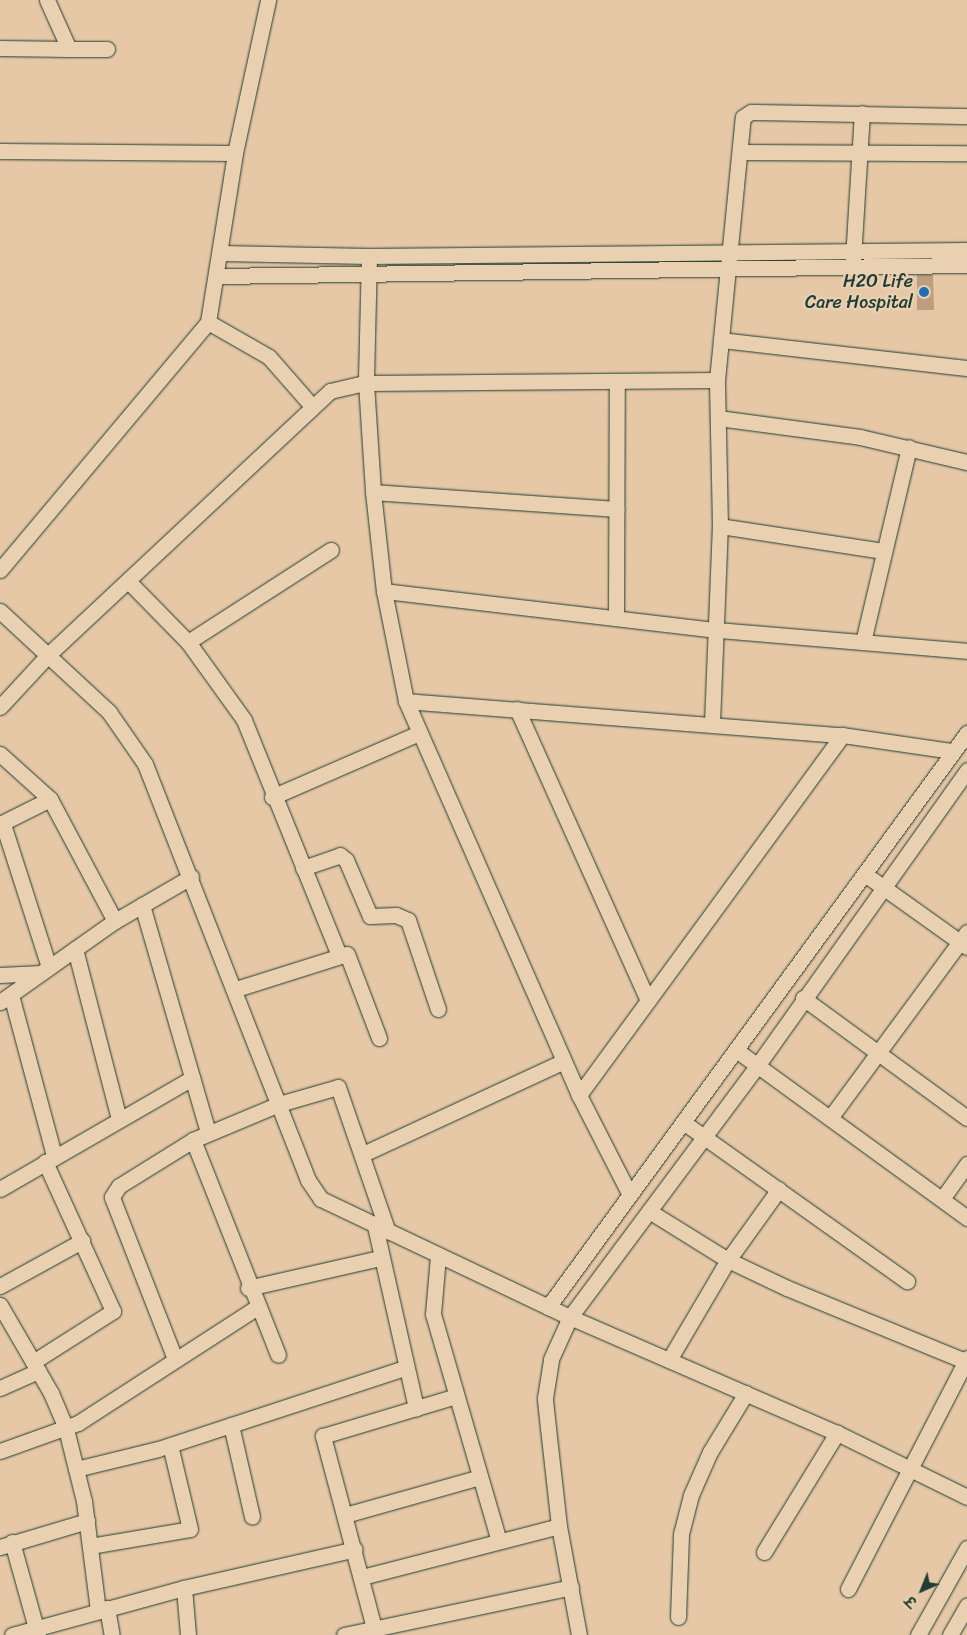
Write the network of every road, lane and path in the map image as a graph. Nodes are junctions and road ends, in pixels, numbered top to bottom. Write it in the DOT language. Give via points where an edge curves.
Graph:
graph roads {
  1 [pos="47,0"];
  2 [pos="268,0"];
  3 [pos="0,48"];
  4 [pos="68,49"];
  5 [pos="107,49"];
  6 [pos="862,113"];
  7 [pos="967,116"];
  8 [pos="0,151"];
  9 [pos="740,152"];
  10 [pos="235,153"];
  11 [pos="967,153"];
  12 [pos="860,154"];
  13 [pos="853,250"];
  14 [pos="967,250"];
  15 [pos="222,253"];
  16 [pos="730,254"];
  17 [pos="369,256"];
  18 [pos="967,266"];
  19 [pos="853,267"];
  20 [pos="730,270"];
  21 [pos="368,274"];
  22 [pos="216,276"];
  23 [pos="208,322"];
  24 [pos="721,340"];
  25 [pos="967,368"];
  26 [pos="717,380"];
  27 [pos="617,381"];
  28 [pos="366,383"];
  29 [pos="311,405"];
  30 [pos="718,418"];
  31 [pos="908,447"];
  32 [pos="967,462"];
  33 [pos="373,492"];
  34 [pos="616,509"];
  35 [pos="720,526"];
  36 [pos="330,550"];
  37 [pos="884,551"];
  38 [pos="0,570"];
  39 [pos="129,582"];
  40 [pos="384,591"];
  41 [pos="0,611"];
  42 [pos="616,618"];
  43 [pos="718,630"];
  44 [pos="188,642"];
  45 [pos="863,642"];
  46 [pos="966,648"];
  47 [pos="49,654"];
  48 [pos="406,701"];
  49 [pos="0,707"];
  50 [pos="517,709"];
  51 [pos="712,723"];
  52 [pos="419,733"];
  53 [pos="967,733"];
  54 [pos="842,735"];
  55 [pos="952,751"];
  56 [pos="0,754"];
  57 [pos="967,770"];
  58 [pos="272,797"];
  59 [pos="50,799"];
  60 [pos="1,824"];
  61 [pos="303,868"];
  62 [pos="866,875"];
  63 [pos="191,877"];
  64 [pos="884,888"];
  65 [pos="142,906"];
  66 [pos="115,921"];
  67 [pos="965,940"];
  68 [pos="74,949"];
  69 [pos="339,954"];
  70 [pos="45,970"];
  71 [pos="0,975"];
  72 [pos="236,989"];
  73 [pos="6,998"];
  74 [pos="803,998"];
  75 [pos="648,1000"];
  76 [pos="438,1009"];
  77 [pos="379,1038"];
  78 [pos="736,1050"];
  79 [pos="878,1053"];
  80 [pos="564,1061"];
  81 [pos="757,1066"];
  82 [pos="192,1078"];
  83 [pos="579,1095"];
  84 [pos="279,1104"];
  85 [pos="830,1118"];
  86 [pos="967,1118"];
  87 [pos="119,1119"];
  88 [pos="683,1122"];
  89 [pos="208,1132"];
  90 [pos="705,1136"];
  91 [pos="193,1140"];
  92 [pos="363,1154"];
  93 [pos="49,1159"];
  94 [pos="967,1164"];
  95 [pos="0,1189"];
  96 [pos="779,1189"];
  97 [pos="629,1193"];
  98 [pos="942,1199"];
  99 [pos="649,1211"];
  100 [pos="967,1218"];
  101 [pos="382,1229"];
  102 [pos="82,1241"];
  103 [pos="438,1256"];
  104 [pos="380,1258"];
  105 [pos="728,1260"];
  106 [pos="907,1280"];
  107 [pos="0,1286"];
  108 [pos="248,1288"];
  109 [pos="0,1305"];
  110 [pos="548,1307"];
  111 [pos="256,1308"];
  112 [pos="570,1317"];
  113 [pos="5,1323"];
  114 [pos="278,1355"];
  115 [pos="175,1359"];
  116 [pos="669,1360"];
  117 [pos="966,1360"];
  118 [pos="36,1366"];
  119 [pos="404,1368"];
  120 [pos="0,1388"];
  121 [pos="746,1393"];
  122 [pos="456,1396"];
  123 [pos="416,1408"];
  124 [pos="231,1426"];
  125 [pos="66,1429"];
  126 [pos="837,1433"];
  127 [pos="170,1445"];
  128 [pos="0,1451"];
  129 [pos="908,1468"];
  130 [pos="76,1469"];
  131 [pos="480,1476"];
  132 [pos="967,1497"];
  133 [pos="345,1515"];
  134 [pos="252,1517"];
  135 [pos="87,1521"];
  136 [pos="559,1526"];
  137 [pos="499,1541"];
  138 [pos="6,1544"];
  139 [pos="90,1546"];
  140 [pos="967,1548"];
  141 [pos="355,1549"];
  142 [pos="764,1552"];
  143 [pos="362,1577"];
  144 [pos="571,1587"];
  145 [pos="184,1588"];
  146 [pos="848,1589"];
  147 [pos="967,1606"];
  148 [pos="102,1610"];
  149 [pos="678,1617"];
  150 [pos="374,1628"];
  151 [pos="37,1631"];
  152 [pos="12,1635"];
  153 [pos="112,1635"];
  154 [pos="188,1635"];
  155 [pos="344,1635"];
  156 [pos="579,1635"];
  157 [pos="918,1635"];
  158 [pos="950,1635"];
  1 -- 4 [label="street"];
  2 -- 10 [label="street"];
  3 -- 4 [label="street"];
  4 -- 5 [label="street"];
  6 -- 7 [label="street"];
  6 -- 9 [label="street" via="751,112 744,117"];
  6 -- 12 [label="street"];
  8 -- 10 [label="street"];
  9 -- 12 [label="street"];
  9 -- 16 [label="street"];
  10 -- 15 [label="street"];
  11 -- 12 [label="street"];
  12 -- 13 [label="street"];
  13 -- 14 [label="street"];
  13 -- 16 [label="street"];
  13 -- 19 [label="street"];
  15 -- 17 [label="street"];
  15 -- 22 [label="street"];
  16 -- 17 [label="street"];
  16 -- 20 [label="street"];
  17 -- 21 [label="street"];
  18 -- 19 [label="street"];
  19 -- 20 [label="street"];
  20 -- 21 [label="street"];
  20 -- 24 [label="street"];
  21 -- 22 [label="street"];
  21 -- 28 [label="street"];
  22 -- 23 [label="street"];
  23 -- 29 [label="street" via="269,357"];
  23 -- 38 [label="street"];
  24 -- 25 [label="street"];
  24 -- 26 [label="street"];
  26 -- 27 [label="street"];
  26 -- 30 [label="street"];
  27 -- 28 [label="street"];
  27 -- 34 [label="street"];
  28 -- 29 [label="street" via="339,387"];
  28 -- 33 [label="street"];
  29 -- 39 [label="street"];
  30 -- 31 [label="street"];
  30 -- 35 [label="street"];
  31 -- 32 [label="street"];
  31 -- 37 [label="street"];
  33 -- 34 [label="street"];
  33 -- 40 [label="street"];
  34 -- 42 [label="street"];
  35 -- 37 [label="street"];
  35 -- 43 [label="street"];
  36 -- 44 [label="street"];
  37 -- 45 [label="street"];
  39 -- 44 [label="street"];
  39 -- 47 [label="street"];
  40 -- 42 [label="street"];
  40 -- 48 [label="street"];
  41 -- 47 [label="street"];
  42 -- 43 [label="street"];
  43 -- 45 [label="street"];
  43 -- 51 [label="street"];
  44 -- 58 [label="street" via="244,720"];
  45 -- 46 [label="street"];
  47 -- 49 [label="street"];
  47 -- 63 [label="street" via="128,735 145,764"];
  48 -- 50 [label="street"];
  48 -- 52 [label="street"];
  50 -- 51 [label="street"];
  50 -- 75 [label="street"];
  51 -- 54 [label="street"];
  52 -- 58 [label="street"];
  52 -- 80 [label="street"];
  53 -- 55 [label="street"];
  54 -- 55 [label="street"];
  54 -- 75 [label="street"];
  55 -- 62 [label="street"];
  56 -- 59 [label="street"];
  57 -- 64 [label="street"];
  58 -- 61 [label="street"];
  59 -- 60 [label="street"];
  59 -- 66 [label="street"];
  60 -- 70 [label="street"];
  61 -- 69 [label="street"];
  61 -- 76 [label="street" via="340,855 346,860 370,916 396,915 408,920"];
  62 -- 64 [label="street"];
  62 -- 78 [label="street"];
  63 -- 65 [label="street"];
  63 -- 72 [label="street"];
  64 -- 67 [label="street"];
  64 -- 74 [label="street"];
  65 -- 66 [label="street"];
  65 -- 82 [label="street"];
  66 -- 68 [label="street"];
  67 -- 79 [label="street"];
  68 -- 70 [label="street"];
  68 -- 87 [label="street"];
  69 -- 72 [label="street"];
  69 -- 77 [label="street" via="351,958"];
  70 -- 71 [label="street"];
  70 -- 73 [label="street"];
  72 -- 84 [label="street"];
  73 -- 93 [label="street"];
  74 -- 79 [label="street"];
  74 -- 81 [label="street"];
  75 -- 83 [label="street"];
  78 -- 81 [label="street"];
  78 -- 88 [label="street"];
  79 -- 85 [label="street"];
  79 -- 86 [label="street"];
  80 -- 83 [label="street"];
  80 -- 92 [label="street"];
  81 -- 85 [label="street"];
  81 -- 90 [label="street"];
  82 -- 87 [label="street"];
  82 -- 89 [label="street"];
  83 -- 97 [label="street"];
  84 -- 89 [label="street"];
  84 -- 92 [label="street" via="338,1088"];
  84 -- 101 [label="street" via="308,1180 321,1199"];
  85 -- 98 [label="street"];
  87 -- 93 [label="street"];
  88 -- 90 [label="street"];
  88 -- 97 [label="street"];
  89 -- 91 [label="street"];
  90 -- 96 [label="street"];
  90 -- 99 [label="street"];
  91 -- 108 [label="street"];
  91 -- 115 [label="street" via="119,1186 112,1197"];
  92 -- 101 [label="street"];
  93 -- 95 [label="street"];
  93 -- 102 [label="street"];
  94 -- 98 [label="street"];
  96 -- 105 [label="street"];
  96 -- 106 [label="street"];
  97 -- 110 [label="street"];
  98 -- 100 [label="street"];
  99 -- 105 [label="street"];
  99 -- 112 [label="street"];
  101 -- 103 [label="street"];
  101 -- 104 [label="street"];
  102 -- 107 [label="street"];
  102 -- 118 [label="street" via="113,1311"];
  103 -- 110 [label="street"];
  103 -- 122 [label="street" via="433,1314"];
  104 -- 108 [label="street"];
  104 -- 119 [label="street"];
  105 -- 116 [label="street"];
  105 -- 117 [label="street" via="880,1329"];
  108 -- 111 [label="street"];
  109 -- 113 [label="street"];
  110 -- 112 [label="street"];
  111 -- 114 [label="street"];
  111 -- 115 [label="street"];
  112 -- 116 [label="street"];
  112 -- 136 [label="street" via="551,1359 545,1398"];
  113 -- 118 [label="street"];
  115 -- 125 [label="street"];
  116 -- 121 [label="street"];
  117 -- 129 [label="street"];
  118 -- 120 [label="street"];
  118 -- 125 [label="street"];
  119 -- 123 [label="street"];
  119 -- 124 [label="street"];
  121 -- 126 [label="street"];
  121 -- 149 [label="street" via="710,1452 691,1495 681,1534"];
  122 -- 123 [label="street"];
  122 -- 131 [label="street"];
  123 -- 133 [label="street" via="323,1436"];
  124 -- 127 [label="street"];
  124 -- 134 [label="street"];
  125 -- 128 [label="street"];
  125 -- 130 [label="street"];
  126 -- 129 [label="street"];
  126 -- 142 [label="street"];
  127 -- 130 [label="street"];
  127 -- 139 [label="street" via="190,1529"];
  129 -- 132 [label="street"];
  129 -- 146 [label="street"];
  130 -- 135 [label="street"];
  131 -- 133 [label="street"];
  131 -- 137 [label="street"];
  133 -- 141 [label="street"];
  135 -- 138 [label="street"];
  135 -- 139 [label="street"];
  136 -- 137 [label="street"];
  136 -- 144 [label="street"];
  137 -- 143 [label="street"];
  138 -- 151 [label="street"];
  139 -- 148 [label="street"];
  140 -- 157 [label="street"];
  141 -- 143 [label="street"];
  141 -- 145 [label="street"];
  143 -- 150 [label="street"];
  144 -- 150 [label="street"];
  144 -- 156 [label="street"];
  145 -- 148 [label="street"];
  145 -- 154 [label="street"];
  147 -- 158 [label="street"];
  148 -- 151 [label="street"];
  148 -- 153 [label="street"];
  150 -- 155 [label="street"];
  151 -- 152 [label="street"];
}
